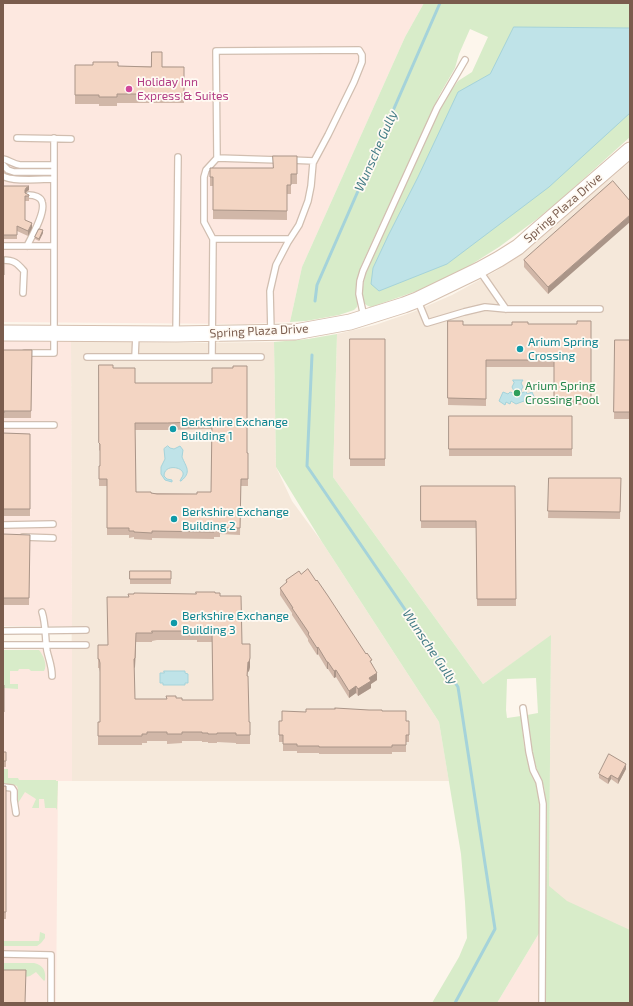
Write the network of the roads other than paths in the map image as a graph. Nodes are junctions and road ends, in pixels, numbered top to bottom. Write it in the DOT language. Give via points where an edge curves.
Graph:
graph roads {
  1 [pos="464,60"];
  2 [pos="16,138"];
  3 [pos="54,138"];
  4 [pos="71,139"];
  5 [pos="630,150"];
  6 [pos="178,157"];
  7 [pos="216,158"];
  8 [pos="3,159"];
  9 [pos="314,161"];
  10 [pos="3,165"];
  11 [pos="54,165"];
  12 [pos="54,172"];
  13 [pos="3,176"];
  14 [pos="54,179"];
  15 [pos="29,195"];
  16 [pos="289,239"];
  17 [pos="213,240"];
  18 [pos="3,246"];
  19 [pos="27,246"];
  20 [pos="54,246"];
  21 [pos="3,260"];
  22 [pos="479,270"];
  23 [pos="23,293"];
  24 [pos="417,300"];
  25 [pos="506,309"];
  26 [pos="600,309"];
  27 [pos="364,317"];
  28 [pos="271,332"];
  29 [pos="3,333"];
  30 [pos="54,334"];
  31 [pos="136,334"];
  32 [pos="176,334"];
  33 [pos="212,334"];
  34 [pos="18,353"];
  35 [pos="87,357"];
  36 [pos="135,357"];
  37 [pos="212,357"];
  38 [pos="261,357"];
  39 [pos="3,425"];
  40 [pos="54,425"];
  41 [pos="53,524"];
  42 [pos="3,525"];
  43 [pos="17,537"];
  44 [pos="53,538"];
  45 [pos="42,612"];
  46 [pos="45,630"];
  47 [pos="86,630"];
  48 [pos="3,631"];
  49 [pos="46,645"];
  50 [pos="86,645"];
  51 [pos="3,646"];
  52 [pos="52,676"];
  53 [pos="522,708"];
  54 [pos="3,787"];
  55 [pos="16,813"];
  56 [pos="3,954"];
  57 [pos="51,1003"];
  58 [pos="542,1003"];
  1 -- 27 [label="lane" via="437,108 363,271 359,294"];
  2 -- 3 [label="lane"];
  3 -- 4 [label="lane"];
  3 -- 11 [label="lane"];
  5 -- 22 [label="street, Spring Plaza Drive" via="524,242"];
  6 -- 32 [label="lane"];
  7 -- 9 [label="lane"];
  7 -- 9 [label="lane" via="216,51 359,50 362,62"];
  7 -- 17 [label="lane" via="206,170 204,177 204,222"];
  8 -- 11 [label="lane" via="15,164"];
  9 -- 16 [label="lane" via="308,201 299,225"];
  10 -- 12 [label="lane" via="14,172"];
  11 -- 12 [label="lane"];
  12 -- 14 [label="lane"];
  13 -- 14 [label="lane" via="16,180"];
  14 -- 20 [label="lane"];
  15 -- 19 [label="lane" via="39,198 42,202 42,214"];
  16 -- 17 [label="lane"];
  16 -- 28 [label="lane" via="276,265 270,291"];
  17 -- 33 [label="lane"];
  18 -- 19 [label="lane"];
  19 -- 20 [label="lane"];
  20 -- 30 [label="lane"];
  21 -- 23 [label="lane" via="17,263 24,271"];
  22 -- 24 [label="street, Spring Plaza Drive"];
  22 -- 25 [label="lane"];
  24 -- 25 [label="lane" via="427,323 485,307"];
  24 -- 27 [label="street, Spring Plaza Drive"];
  25 -- 26 [label="lane"];
  27 -- 28 [label="street, Spring Plaza Drive" via="295,332"];
  28 -- 33 [label="street, Spring Plaza Drive"];
  29 -- 30 [label="street, Spring Plaza Drive"];
  30 -- 31 [label="street, Spring Plaza Drive"];
  30 -- 34 [label="lane" via="54,353"];
  31 -- 32 [label="street, Spring Plaza Drive"];
  31 -- 36 [label="lane"];
  32 -- 33 [label="street, Spring Plaza Drive"];
  33 -- 37 [label="lane"];
  35 -- 36 [label="lane"];
  36 -- 37 [label="lane"];
  37 -- 38 [label="lane"];
  39 -- 40 [label="lane"];
  41 -- 42 [label="lane"];
  43 -- 44 [label="lane"];
  45 -- 46 [label="lane"];
  46 -- 47 [label="lane"];
  46 -- 48 [label="lane"];
  46 -- 49 [label="lane"];
  49 -- 50 [label="lane"];
  49 -- 51 [label="lane"];
  49 -- 52 [label="lane"];
  53 -- 58 [label="lane" via="529,752 543,804"];
  54 -- 55 [label="lane" via="12,788 14,791"];
  56 -- 57 [label="lane" via="51,955"];
}
